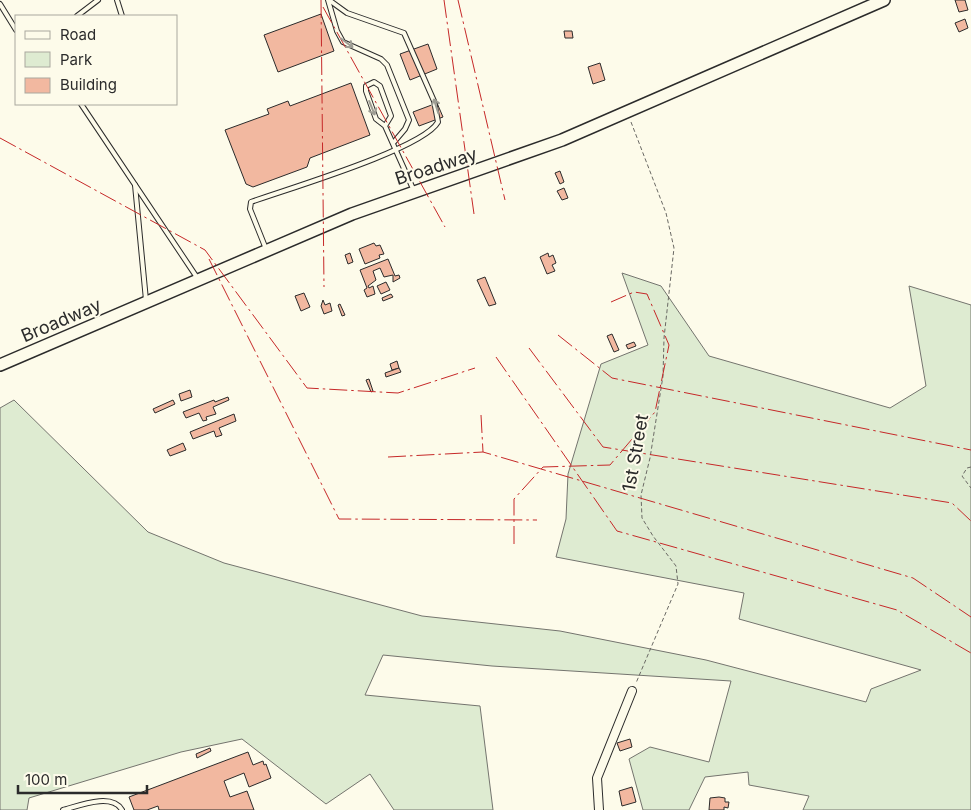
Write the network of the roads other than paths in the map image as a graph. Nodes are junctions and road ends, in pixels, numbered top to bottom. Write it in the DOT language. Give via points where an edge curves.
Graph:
graph roads {
  1 [pos="98,0"];
  2 [pos="117,0"];
  3 [pos="328,0"];
  4 [pos="884,0"];
  5 [pos="1,2"];
  6 [pos="78,15"];
  7 [pos="122,15"];
  8 [pos="15,28"];
  9 [pos="82,105"];
  10 [pos="385,126"];
  11 [pos="394,142"];
  12 [pos="398,150"];
  13 [pos="135,182"];
  14 [pos="414,191"];
  15 [pos="267,251"];
  16 [pos="199,280"];
  17 [pos="146,303"];
  18 [pos="0,365"];
  19 [pos="632,691"];
  20 [pos="63,810"];
  21 [pos="122,810"];
  22 [pos="599,810"];
  1 -- 6 [label="lane"];
  2 -- 7 [label="lane"];
  3 -- 11 [label="lane, one-way" via="343,42 381,59 392,76 409,120 406,129"];
  12 -- 3 [label="lane, one-way" via="433,129 439,118 407,37 396,28 347,13"];
  4 -- 14 [label="street, Broadway" via="537,150"];
  5 -- 8 [label="lane"];
  9 -- 13 [label="lane"];
  10 -- 10 [label="lane, one-way" via="391,116 380,86 374,82 366,86 366,91 376,119"];
  10 -- 11 [label="lane"];
  11 -- 12 [label="lane"];
  12 -- 14 [label="lane"];
  12 -- 15 [label="lane" via="251,202 250,209"];
  13 -- 16 [label="lane"];
  13 -- 17 [label="lane"];
  14 -- 15 [label="street, Broadway"];
  15 -- 16 [label="street, Broadway"];
  16 -- 17 [label="street, Broadway"];
  17 -- 18 [label="street, Broadway"];
  19 -- 22 [label="street" via="597,778"];
  20 -- 21 [label="lane" via="93,802 110,802"];
}
